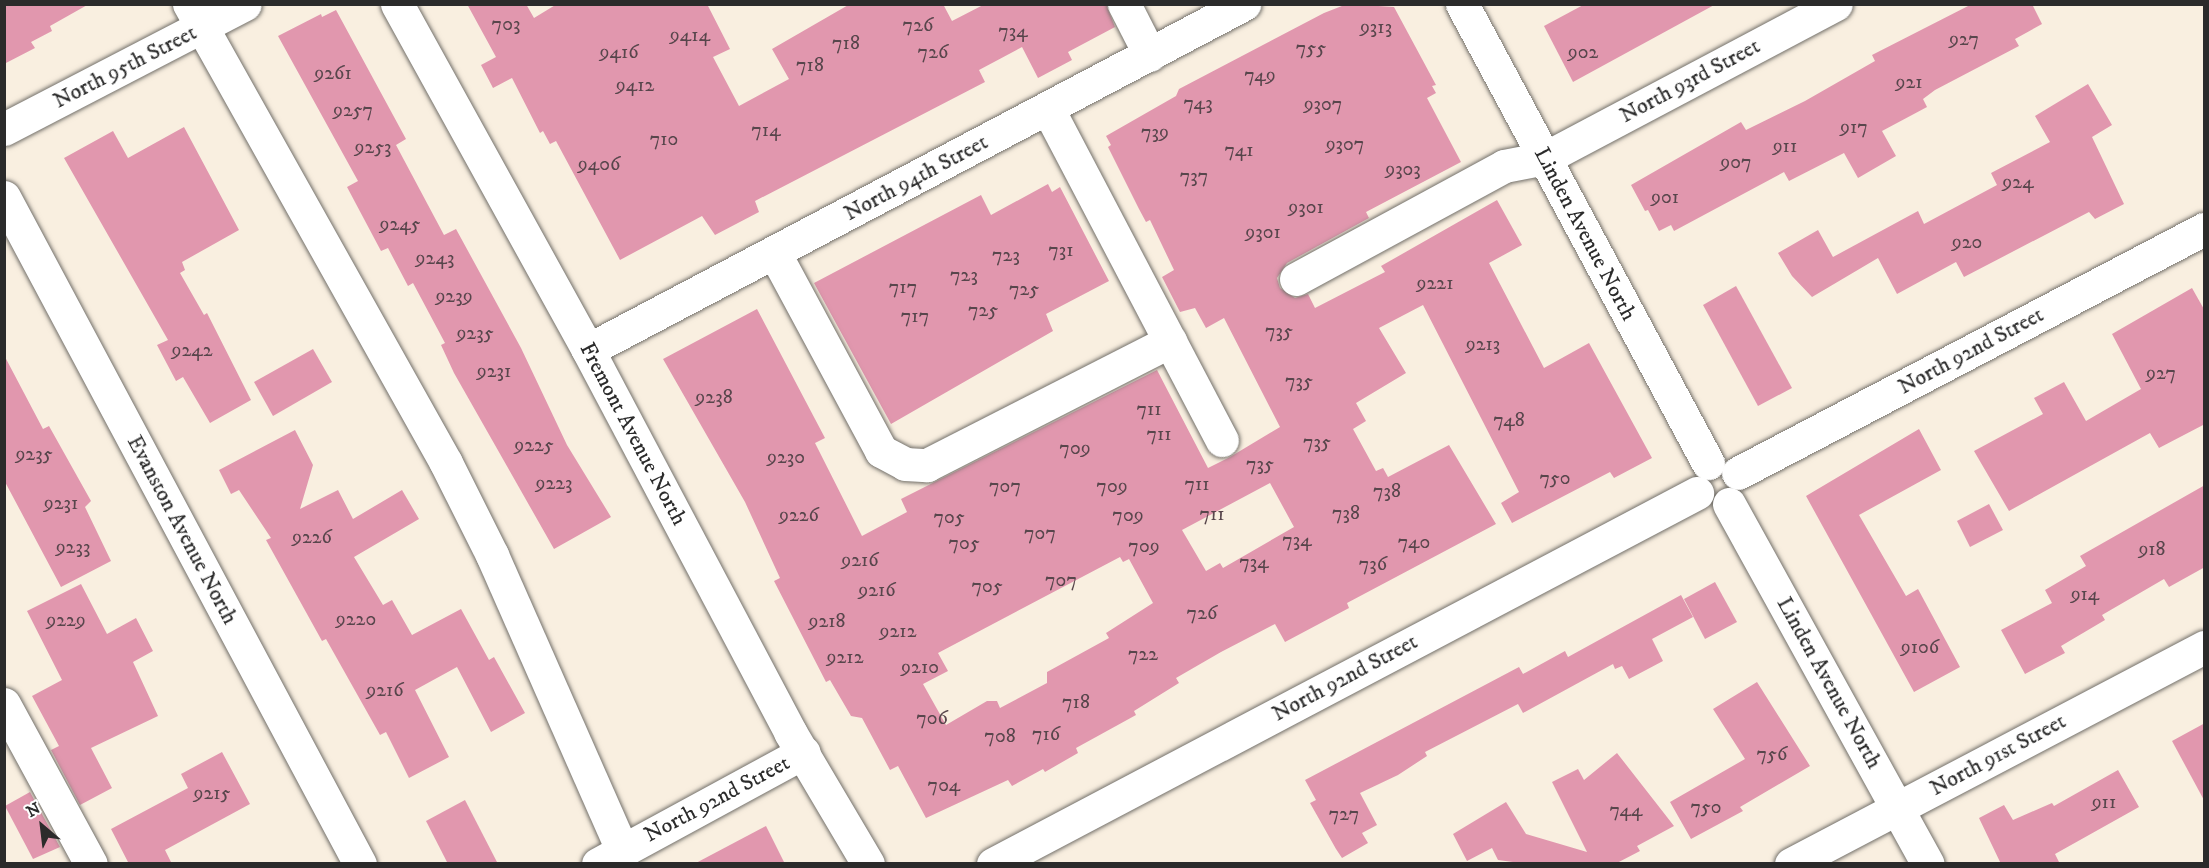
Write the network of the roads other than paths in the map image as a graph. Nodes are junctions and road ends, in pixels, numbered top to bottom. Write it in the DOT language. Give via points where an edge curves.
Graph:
graph roads {
  1 [pos="245,4"];
  2 [pos="397,4"];
  3 [pos="1124,4"];
  4 [pos="1244,4"];
  5 [pos="1462,4"];
  6 [pos="1836,4"];
  7 [pos="195,16"];
  8 [pos="1150,55"];
  9 [pos="1048,109"];
  10 [pos="4,129"];
  11 [pos="1545,158"];
  12 [pos="4,197"];
  13 [pos="2205,229"];
  14 [pos="774,252"];
  15 [pos="1296,279"];
  16 [pos="1170,340"];
  17 [pos="588,350"];
  18 [pos="1222,440"];
  19 [pos="1714,476"];
  20 [pos="2205,647"];
  21 [pos="4,704"];
  22 [pos="804,752"];
  23 [pos="1898,808"];
  24 [pos="610,857"];
  25 [pos="91,864"];
  26 [pos="360,864"];
  27 [pos="868,864"];
  28 [pos="993,864"];
  29 [pos="1791,864"];
  30 [pos="1928,864"];
  1 -- 7 [label="street, North 95th Street"];
  2 -- 17 [label="street, Fremont Avenue North"];
  3 -- 8 [label="street"];
  4 -- 8 [label="street, North 94th Street"];
  5 -- 11 [label="street, Linden Avenue North"];
  6 -- 11 [label="street, North 93rd Street"];
  7 -- 10 [label="street, North 95th Street"];
  7 -- 24 [label="street" via="446,463 492,555"];
  8 -- 9 [label="street, North 94th Street"];
  9 -- 14 [label="street, North 94th Street"];
  9 -- 16 [label="street"];
  11 -- 15 [label="street, North 93rd Street" via="1504,166"];
  11 -- 19 [label="street, Linden Avenue North"];
  12 -- 26 [label="street, Evanston Avenue North"];
  13 -- 19 [label="street, North 92nd Street"];
  14 -- 16 [label="street" via="881,450 905,464 927,465"];
  14 -- 17 [label="street, North 94th Street"];
  16 -- 18 [label="street"];
  17 -- 22 [label="street, Fremont Avenue North" via="726,614"];
  19 -- 23 [label="street, Linden Avenue North" via="1713,506 1729,504"];
  19 -- 28 [label="street, North 92nd Street"];
  20 -- 23 [label="street, North 91st Street"];
  21 -- 25 [label="street"];
  22 -- 24 [label="street, North 92nd Street"];
  22 -- 27 [label="street, Fremont Avenue North"];
  23 -- 29 [label="street, North 91st Street"];
  23 -- 30 [label="street, Linden Avenue North"];
}
